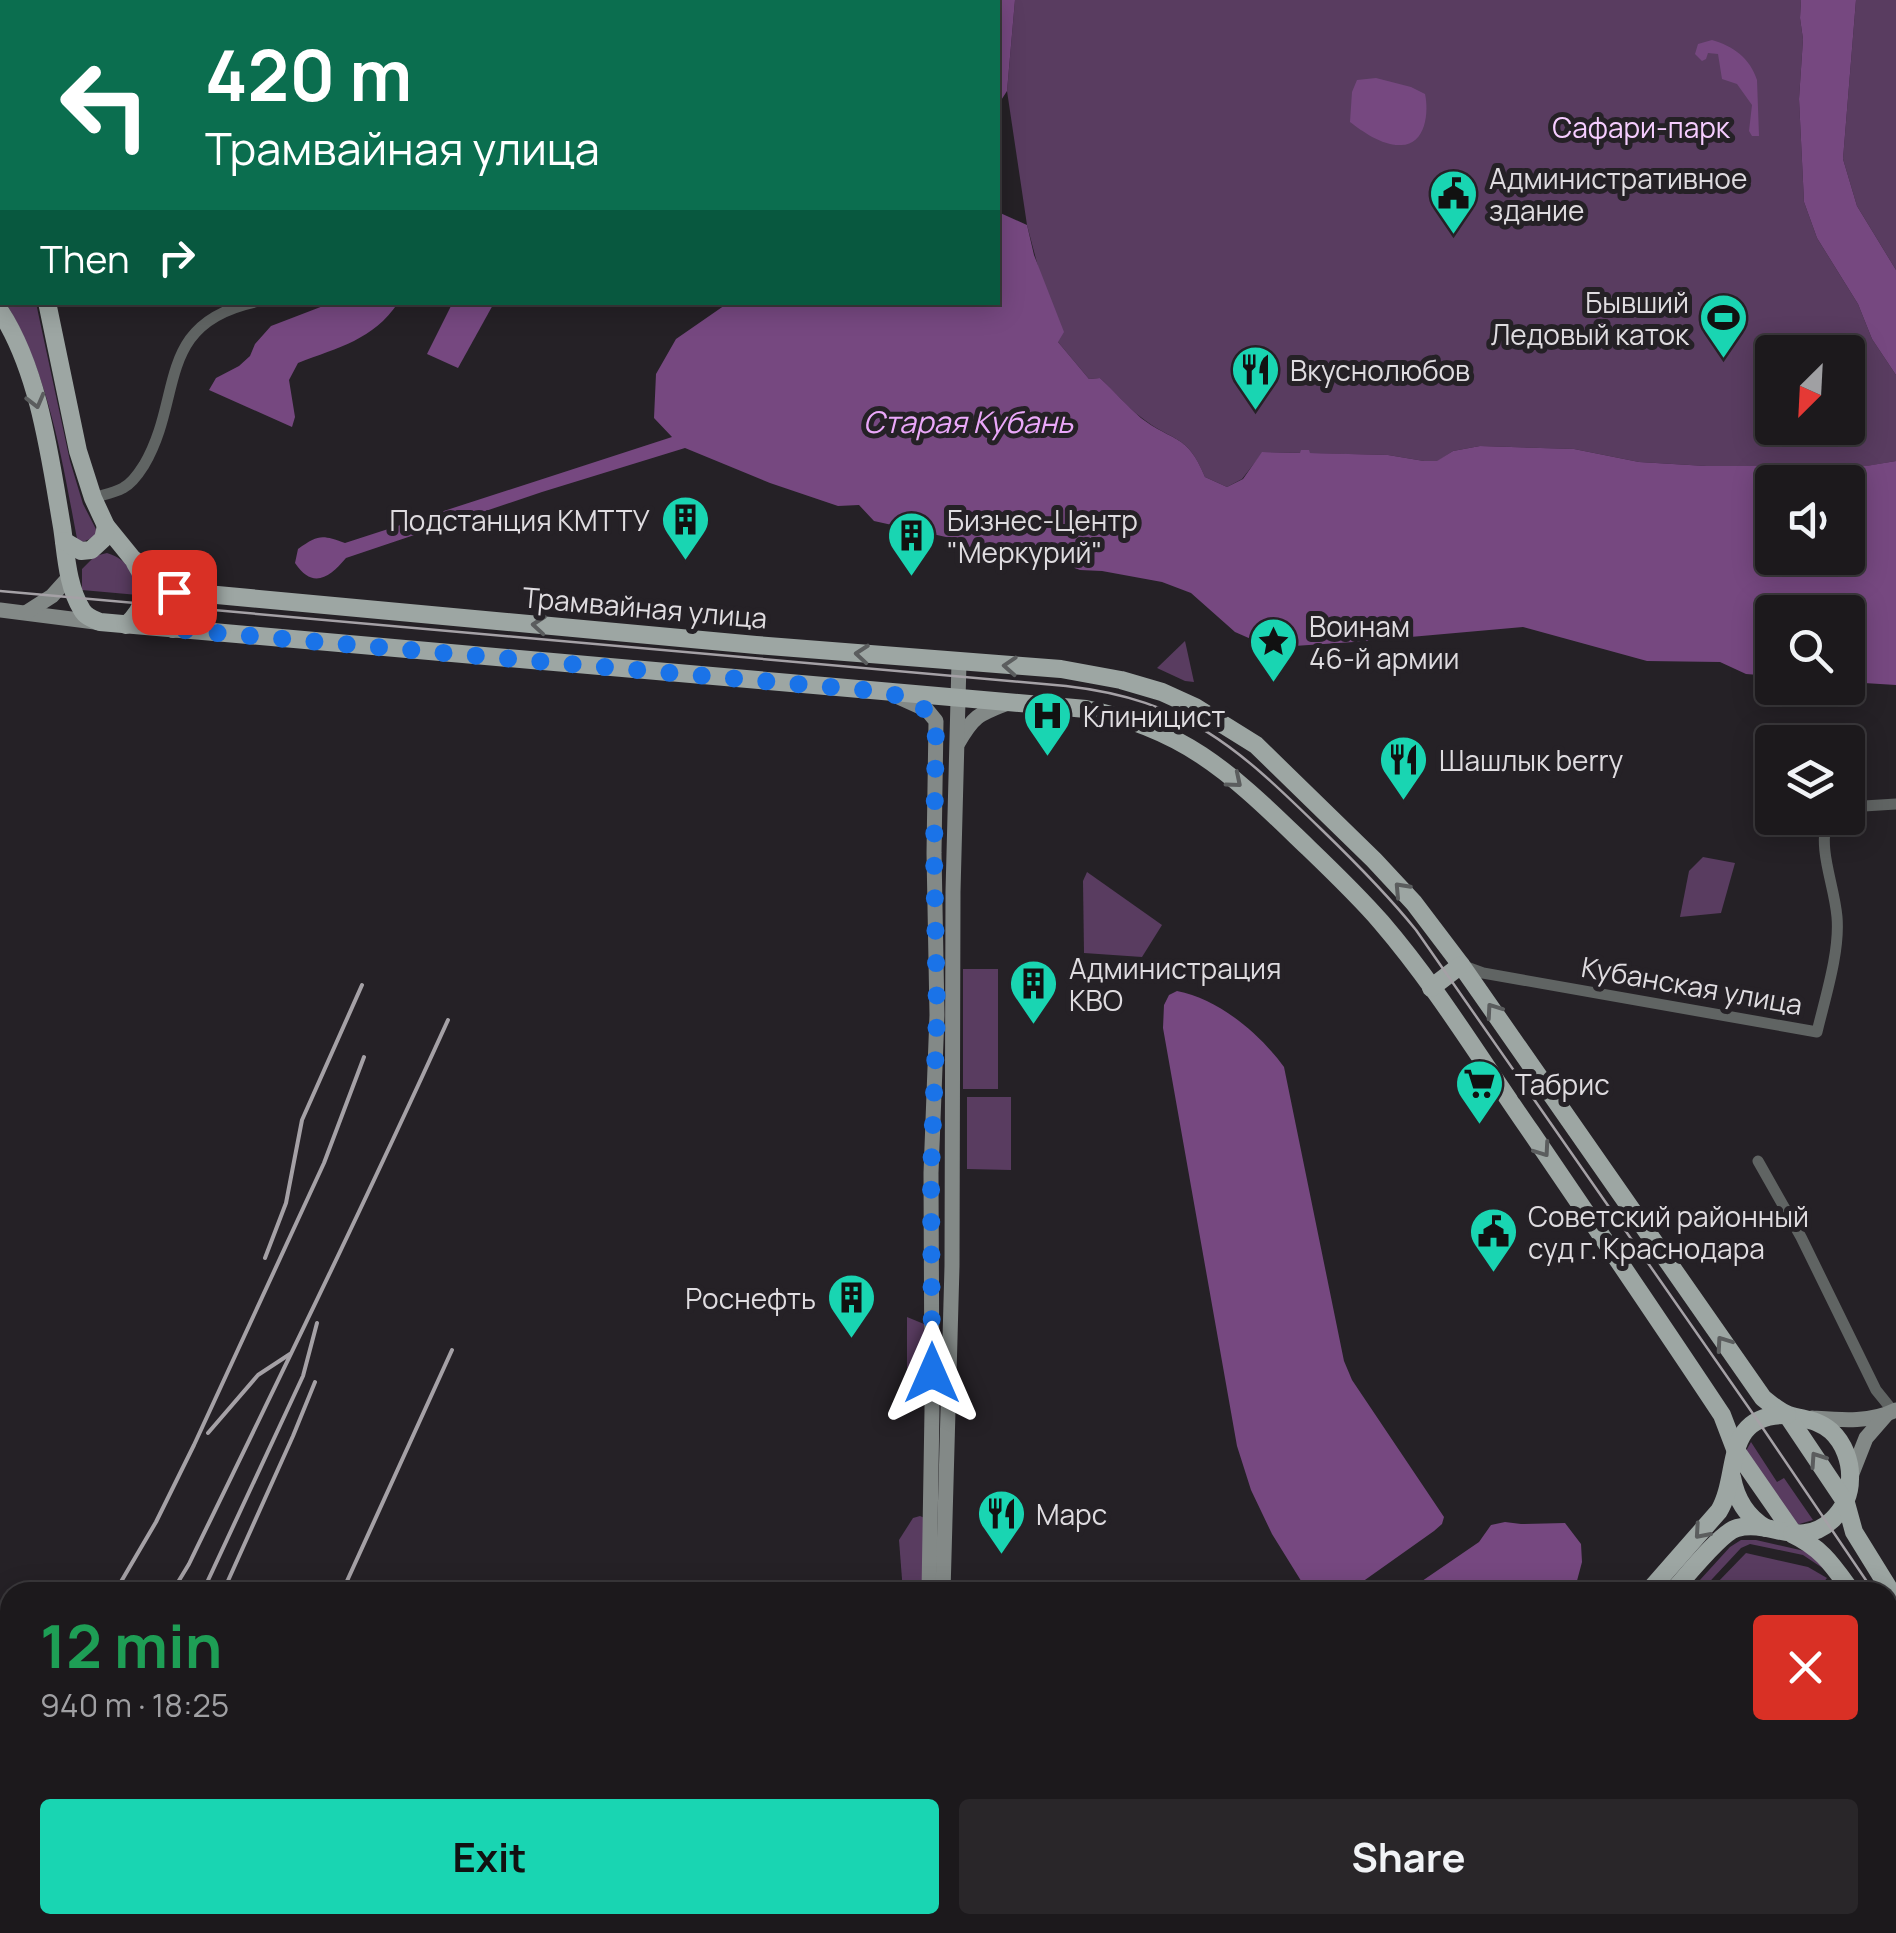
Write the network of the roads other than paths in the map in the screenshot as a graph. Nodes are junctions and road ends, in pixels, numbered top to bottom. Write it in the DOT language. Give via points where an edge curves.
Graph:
graph roads {
  1 [pos="48,305"];
  2 [pos="242,305"];
  3 [pos="0,311"];
  4 [pos="93,498"];
  5 [pos="106,526"];
  6 [pos="64,541"];
  7 [pos="132,558"];
  8 [pos="70,576"];
  9 [pos="174,592"];
  10 [pos="0,610"];
  11 [pos="26,612"];
  12 [pos="100,622"];
  13 [pos="126,625"];
  14 [pos="172,629"];
  15 [pos="960,662"];
  16 [pos="888,692"];
  17 [pos="958,698"];
  18 [pos="1010,702"];
  19 [pos="956,746"];
  20 [pos="1896,804"];
  21 [pos="1865,806"];
  22 [pos="1823,835"];
  23 [pos="1461,965"];
  24 [pos="1431,988"];
  25 [pos="1758,1161"];
  26 [pos="1892,1412"];
  27 [pos="1788,1415"];
  28 [pos="1808,1418"];
  29 [pos="1733,1458"];
  30 [pos="1850,1478"];
  31 [pos="1846,1502"];
  32 [pos="1794,1534"];
  33 [pos="929,1582"];
  34 [pos="944,1582"];
  35 [pos="1657,1582"];
  36 [pos="1682,1582"];
  37 [pos="1844,1582"];
  38 [pos="1885,1582"];
  1 -- 4 [label="main road"];
  2 -- 4 [label="street" via="189,338 155,446 140,472 124,488"];
  3 -- 6 [label="main road, one-way" via="27,368"];
  4 -- 5 [label="main road"];
  5 -- 6 [label="main road" via="92,550"];
  5 -- 7 [label="main road"];
  6 -- 8 [label="main road"];
  7 -- 9 [label="main road"];
  7 -- 13 [label="main road" via="145,594"];
  8 -- 11 [label="main road"];
  8 -- 12 [label="main road" via="81,609"];
  9 -- 14 [label="main road" via="164,594 157,611"];
  15 -- 9 [label="main road, Трамвайная улица, one-way"];
  10 -- 11 [label="main road"];
  11 -- 12 [label="main road"];
  12 -- 13 [label="main road"];
  13 -- 14 [label="main road"];
  14 -- 16 [label="main road"];
  15 -- 17 [label="main road"];
  23 -- 15 [label="main road, Трамвайная улица, one-way" via="1374,860 1256,745 1195,706 1090,673"];
  16 -- 17 [label="main road"];
  16 -- 33 [label="main road" via="928,710 936,721"];
  17 -- 18 [label="main road"];
  17 -- 19 [label="main road"];
  18 -- 19 [label="main road" via="970,721"];
  18 -- 24 [label="main road, one-way" via="1112,714 1208,757 1381,922"];
  19 -- 34 [label="main road"];
  20 -- 21 [label="street"];
  22 -- 23 [label="street, Кубанская улица" via="1837,936 1817,1032"];
  23 -- 24 [label="main road"];
  27 -- 23 [label="main road, Трамвайная улица, one-way" via="1754,1388"];
  24 -- 29 [label="main road, one-way" via="1722,1414"];
  25 -- 26 [label="street"];
  26 -- 28 [label="main road" via="1843,1421"];
  26 -- 30 [label="main road" via="1866,1438"];
  27 -- 28 [label="main road"];
  27 -- 29 [label="main road" via="1753,1424"];
  31 -- 27 [label="main road, Трамвайная улица, one-way"];
  28 -- 30 [label="main road" via="1836,1437"];
  29 -- 32 [label="main road"];
  29 -- 32 [label="main road" via="1736,1494 1754,1520"];
  29 -- 35 [label="main road, one-way" via="1720,1511"];
  30 -- 31 [label="main road"];
  31 -- 32 [label="main road" via="1823,1528"];
  31 -- 38 [label="main road, Трамвайная улица" via="1854,1532"];
  32 -- 36 [label="main road" via="1731,1530"];
  32 -- 37 [label="main road" via="1825,1556"];
}
